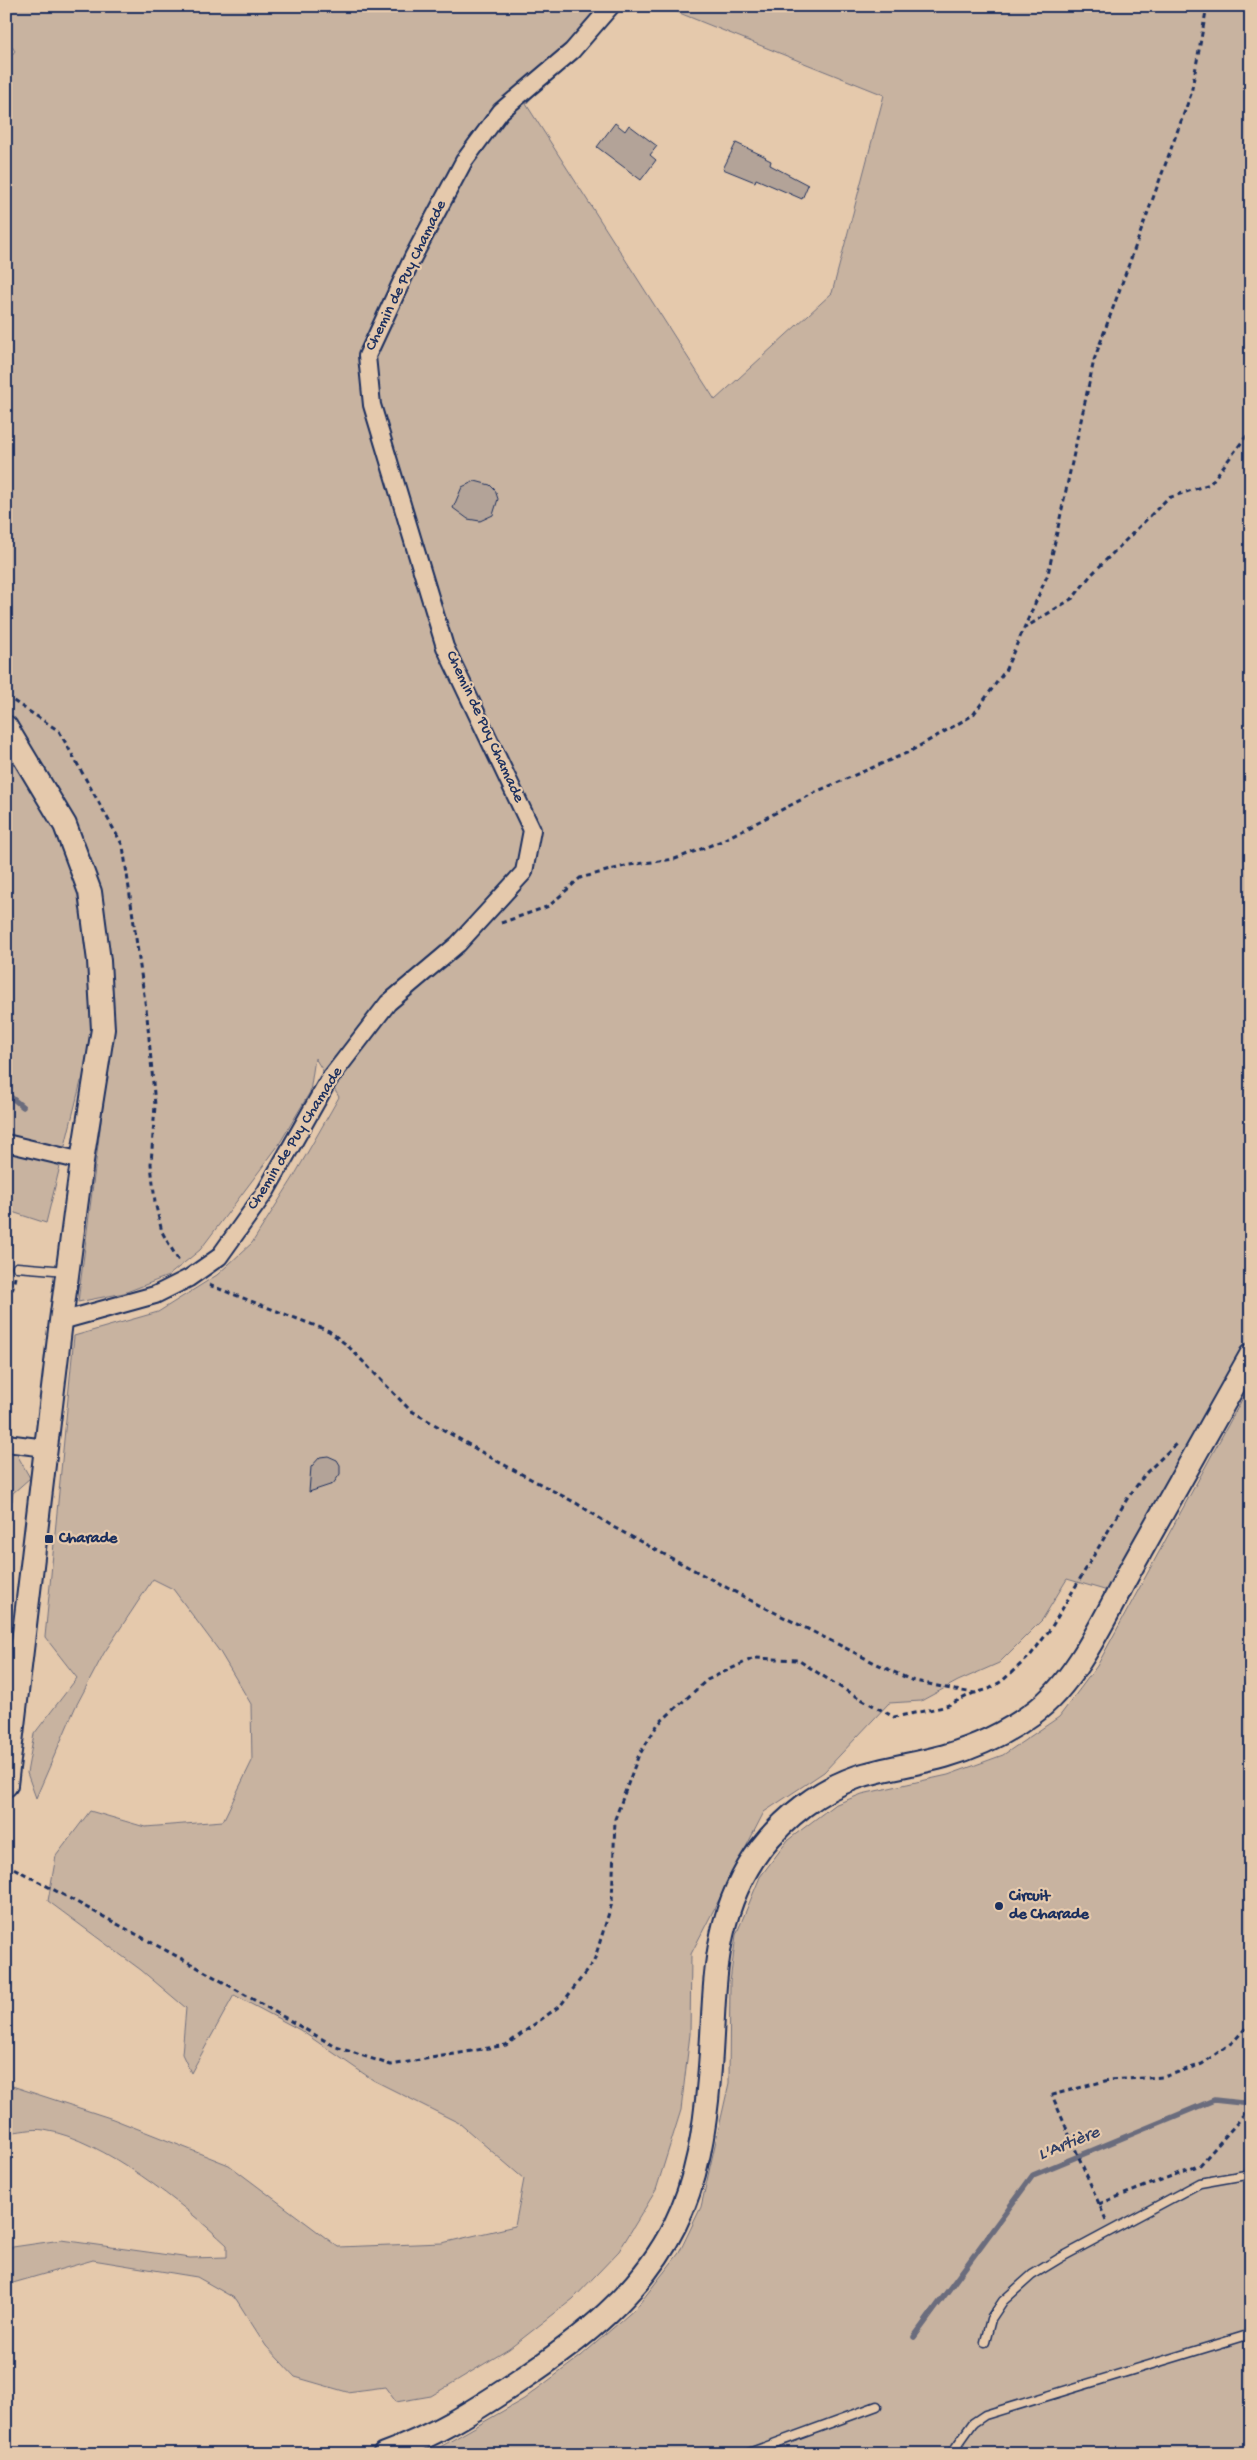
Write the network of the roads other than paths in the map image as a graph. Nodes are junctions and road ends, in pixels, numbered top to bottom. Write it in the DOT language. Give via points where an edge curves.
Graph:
graph roads {
  1 [pos="611,6"];
  2 [pos="6,727"];
  3 [pos="6,1143"];
  4 [pos="82,1161"];
  5 [pos="17,1267"];
  6 [pos="68,1271"];
  7 [pos="61,1321"];
  8 [pos="1251,1355"];
  9 [pos="6,1443"];
  10 [pos="46,1448"];
  11 [pos="6,1786"];
  12 [pos="1251,2174"];
  13 [pos="1251,2334"];
  14 [pos="985,2342"];
  15 [pos="877,2406"];
  16 [pos="384,2454"];
  17 [pos="746,2454"];
  18 [pos="951,2454"];
  1 -- 7 [label="street, Chemin de Puy Chamade" via="572,51 501,111 464,161 413,257 367,356 372,405 446,647 532,830 524,872 458,944 388,1003 328,1081 266,1191 219,1257 190,1278 155,1295"];
  2 -- 4 [label="street" via="65,824 90,892 103,1028"];
  3 -- 4 [label="street"];
  4 -- 6 [label="street"];
  5 -- 6 [label="lane"];
  6 -- 7 [label="street"];
  7 -- 10 [label="street"];
  8 -- 16 [label="street" via="1087,1648 1053,1696 1018,1724 981,1743 947,1756 868,1774 840,1784 792,1815 760,1850 736,1891 720,1938 714,1975 709,2081 694,2172 675,2225 647,2271 613,2308 545,2364 458,2420"];
  9 -- 10 [label="street"];
  10 -- 11 [label="street"];
  12 -- 14 [label="lane" via="1200,2183 1053,2262 1012,2291 991,2319"];
  13 -- 18 [label="lane" via="985,2415 973,2423"];
  15 -- 17 [label="lane"];
}
